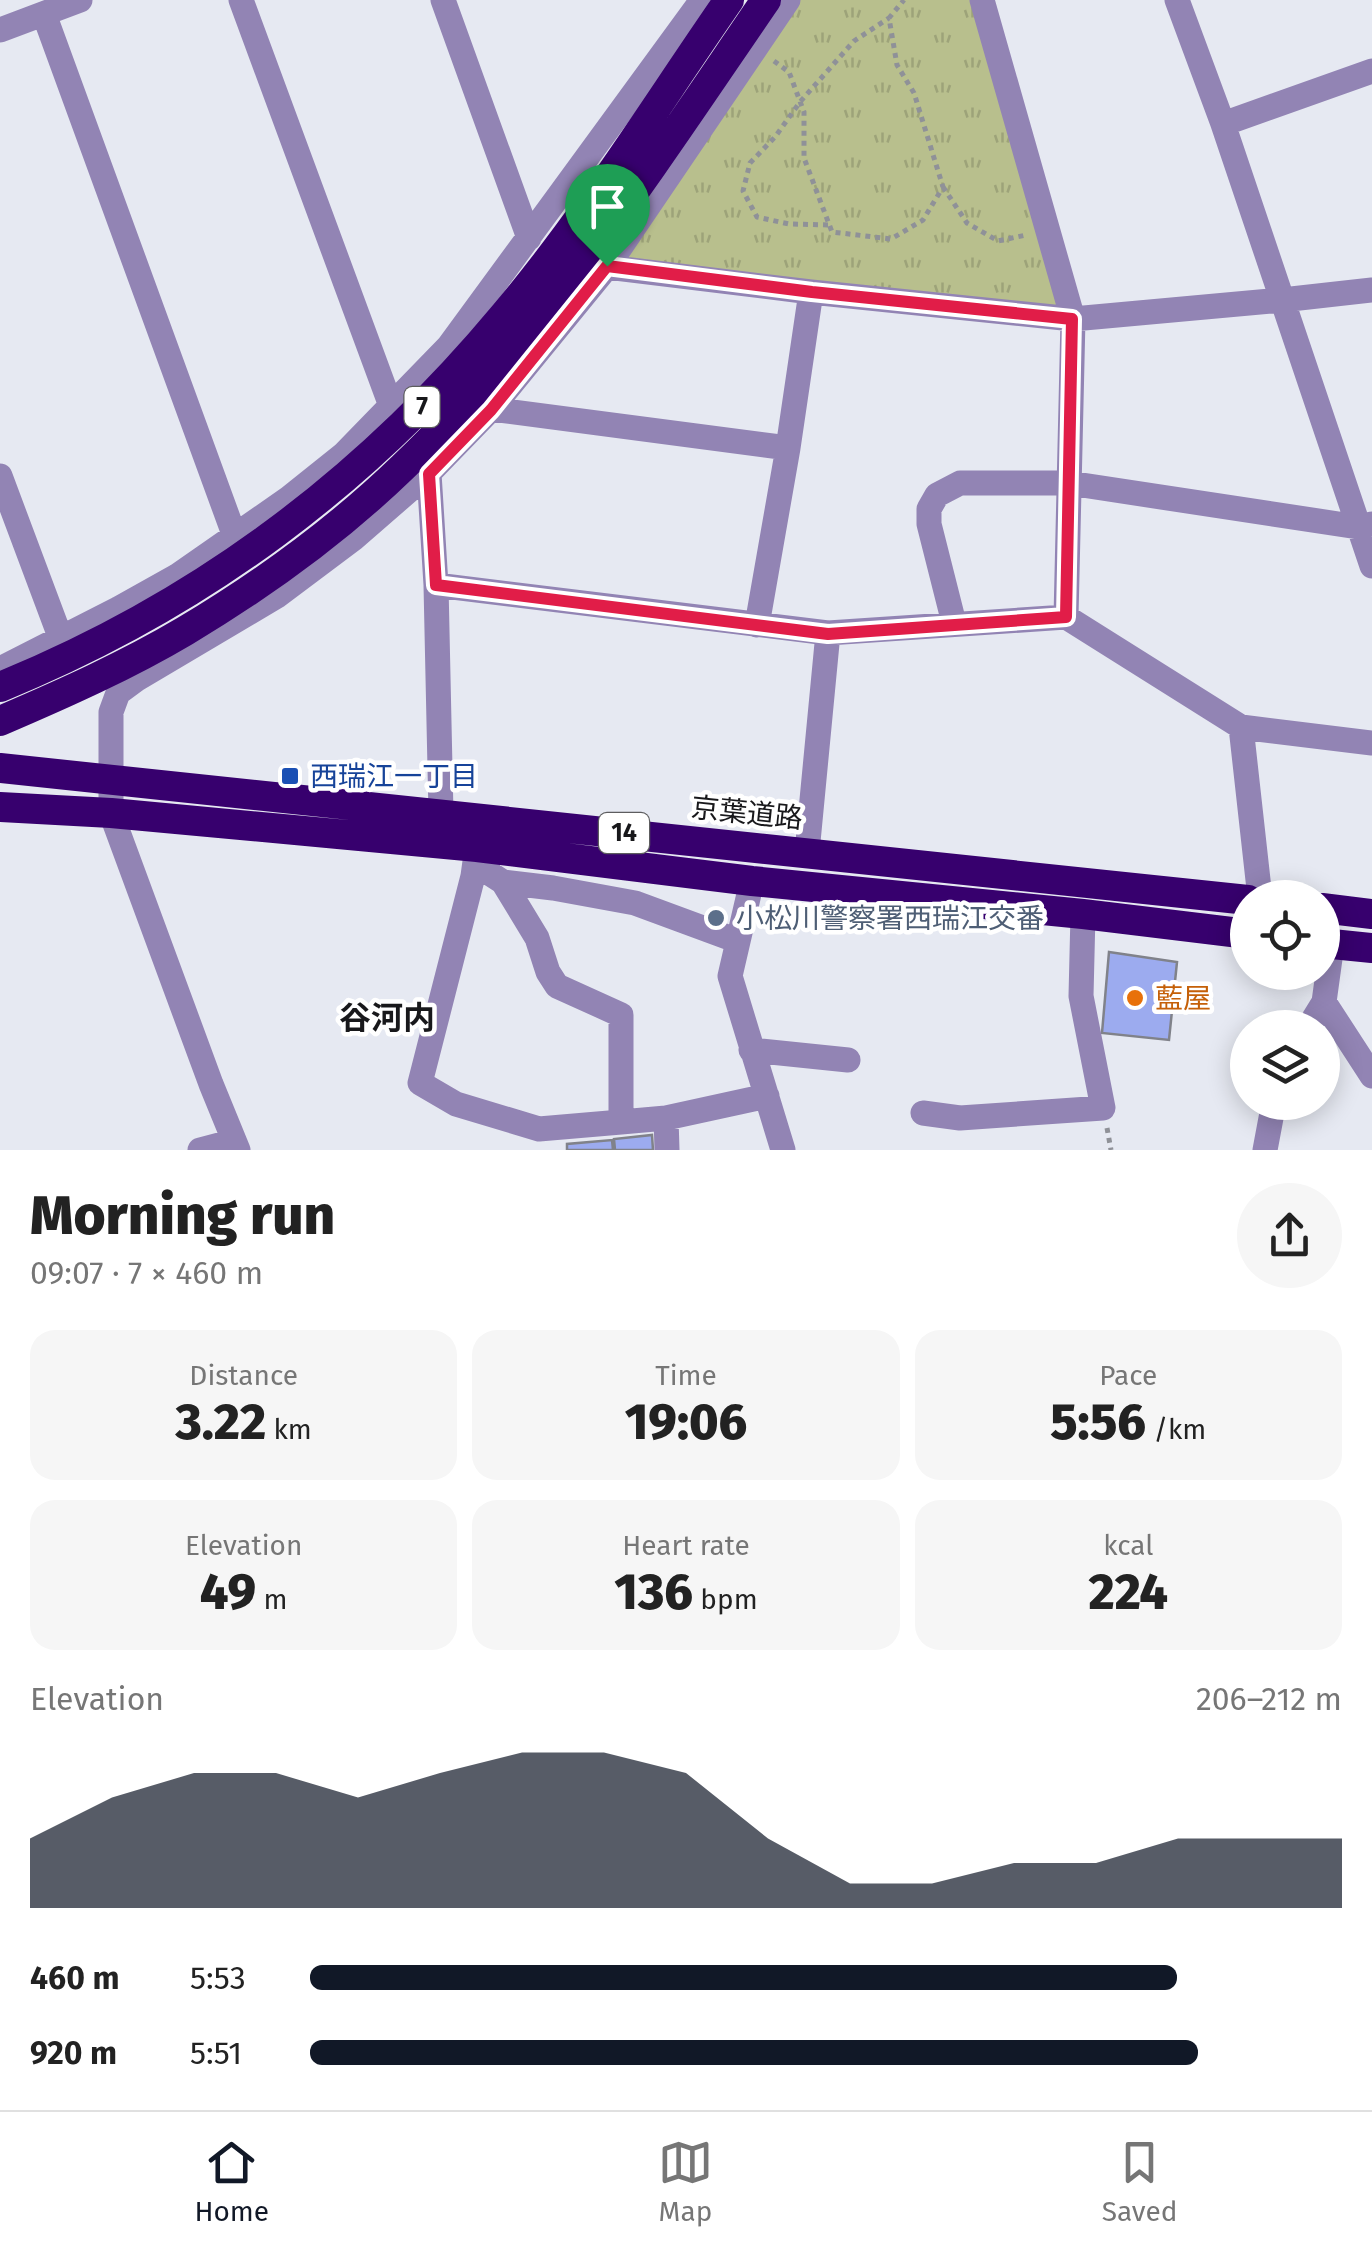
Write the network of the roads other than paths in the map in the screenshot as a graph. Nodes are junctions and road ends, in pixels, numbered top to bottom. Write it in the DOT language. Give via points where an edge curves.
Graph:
graph roads {
  1 [pos="80,0"];
  2 [pos="241,0"];
  3 [pos="444,0"];
  4 [pos="702,0"];
  5 [pos="728,0"];
  6 [pos="766,0"];
  7 [pos="788,0"];
  8 [pos="982,0"];
  9 [pos="1177,0"];
  10 [pos="44,14"];
  11 [pos="0,30"];
  12 [pos="1372,71"];
  13 [pos="1223,124"];
  14 [pos="528,238"];
  15 [pos="607,266"];
  16 [pos="1372,290"];
  17 [pos="812,292"];
  18 [pos="1282,300"];
  19 [pos="1072,319"];
  20 [pos="391,406"];
  21 [pos="491,410"];
  22 [pos="788,448"];
  23 [pos="429,474"];
  24 [pos="0,476"];
  25 [pos="1069,483"];
  26 [pos="1365,526"];
  27 [pos="234,537"];
  28 [pos="1372,566"];
  29 [pos="436,585"];
  30 [pos="1066,617"];
  31 [pos="954,623"];
  32 [pos="757,625"];
  33 [pos="828,634"];
  34 [pos="61,639"];
  35 [pos="0,669"];
  36 [pos="0,687"];
  37 [pos="0,720"];
  38 [pos="1240,727"];
  39 [pos="1372,743"];
  40 [pos="0,768"];
  41 [pos="110,780"];
  42 [pos="0,807"];
  43 [pos="111,813"];
  44 [pos="441,814"];
  45 [pos="480,848"];
  46 [pos="807,852"];
  47 [pos="1258,880"];
  48 [pos="752,881"];
  49 [pos="503,882"];
  50 [pos="1230,898"];
  51 [pos="1340,910"];
  52 [pos="1083,914"];
  53 [pos="1372,914"];
  54 [pos="1230,932"];
  55 [pos="738,941"];
  56 [pos="1340,945"];
  57 [pos="1372,948"];
  58 [pos="1325,990"];
  59 [pos="1324,1002"];
  60 [pos="1319,1010"];
  61 [pos="751,1050"];
  62 [pos="848,1060"];
  63 [pos="1372,1076"];
  64 [pos="767,1096"];
  65 [pos="923,1113"];
  66 [pos="666,1118"];
  67 [pos="1271,1120"];
  68 [pos="621,1122"];
  69 [pos="236,1145"];
  70 [pos="200,1150"];
  71 [pos="667,1150"];
  72 [pos="783,1150"];
  73 [pos="1265,1150"];
  1 -- 10 [label="street"];
  2 -- 20 [label="street"];
  3 -- 14 [label="street"];
  4 -- 14 [label="street"];
  5 -- 36 [label="highway, 7" via="540,270 381,448 226,569 96,644"];
  6 -- 37 [label="highway, 7" via="586,260 402,468 334,528 183,632"];
  7 -- 15 [label="street"];
  8 -- 19 [label="street"];
  9 -- 13 [label="street"];
  10 -- 11 [label="street"];
  10 -- 27 [label="street"];
  12 -- 13 [label="street"];
  13 -- 18 [label="street"];
  14 -- 20 [label="street" via="450,346"];
  15 -- 17 [label="street"];
  15 -- 21 [label="street"];
  16 -- 18 [label="street"];
  17 -- 19 [label="street"];
  17 -- 22 [label="street"];
  18 -- 19 [label="street"];
  18 -- 26 [label="street"];
  19 -- 25 [label="street"];
  20 -- 27 [label="street" via="344,454"];
  21 -- 22 [label="street"];
  21 -- 23 [label="street"];
  22 -- 32 [label="street"];
  23 -- 29 [label="street"];
  23 -- 41 [label="street" via="277,596 118,693"];
  24 -- 34 [label="street"];
  25 -- 26 [label="street"];
  25 -- 30 [label="street"];
  25 -- 31 [label="street" via="960,483 938,496 928,509"];
  26 -- 28 [label="street"];
  27 -- 34 [label="street"];
  29 -- 32 [label="street"];
  29 -- 44 [label="street"];
  30 -- 31 [label="street"];
  30 -- 38 [label="street"];
  31 -- 33 [label="street"];
  32 -- 33 [label="street"];
  33 -- 46 [label="street"];
  34 -- 35 [label="street"];
  38 -- 39 [label="street"];
  38 -- 47 [label="street"];
  40 -- 41 [label="highway, 京葉道路 / 14"];
  41 -- 43 [label="street"];
  41 -- 44 [label="highway, 京葉道路 / 14"];
  42 -- 43 [label="highway, 14"];
  43 -- 45 [label="highway, 14"];
  43 -- 69 [label="street"];
  44 -- 46 [label="highway, 京葉道路 / 14"];
  45 -- 48 [label="highway, 14"];
  45 -- 49 [label="street" via="489,873"];
  45 -- 68 [label="street" via="420,1083 456,1104 539,1129"];
  46 -- 50 [label="highway, 京葉道路 / 14"];
  48 -- 52 [label="highway, 14"];
  48 -- 55 [label="street"];
  49 -- 55 [label="street" via="634,903"];
  49 -- 68 [label="street" via="557,986 621,1015"];
  51 -- 53 [label="highway"];
  52 -- 54 [label="highway, 14"];
  52 -- 65 [label="street" via="1081,996 1103,1108 960,1118"];
  55 -- 61 [label="street" via="730,976"];
  56 -- 57 [label="highway"];
  58 -- 59 [label="street"];
  59 -- 60 [label="street"];
  59 -- 63 [label="street"];
  61 -- 62 [label="street"];
  61 -- 64 [label="street"];
  64 -- 66 [label="street"];
  64 -- 72 [label="street"];
  66 -- 68 [label="street"];
  66 -- 71 [label="street"];
  67 -- 73 [label="street"];
  69 -- 70 [label="street"];
}
